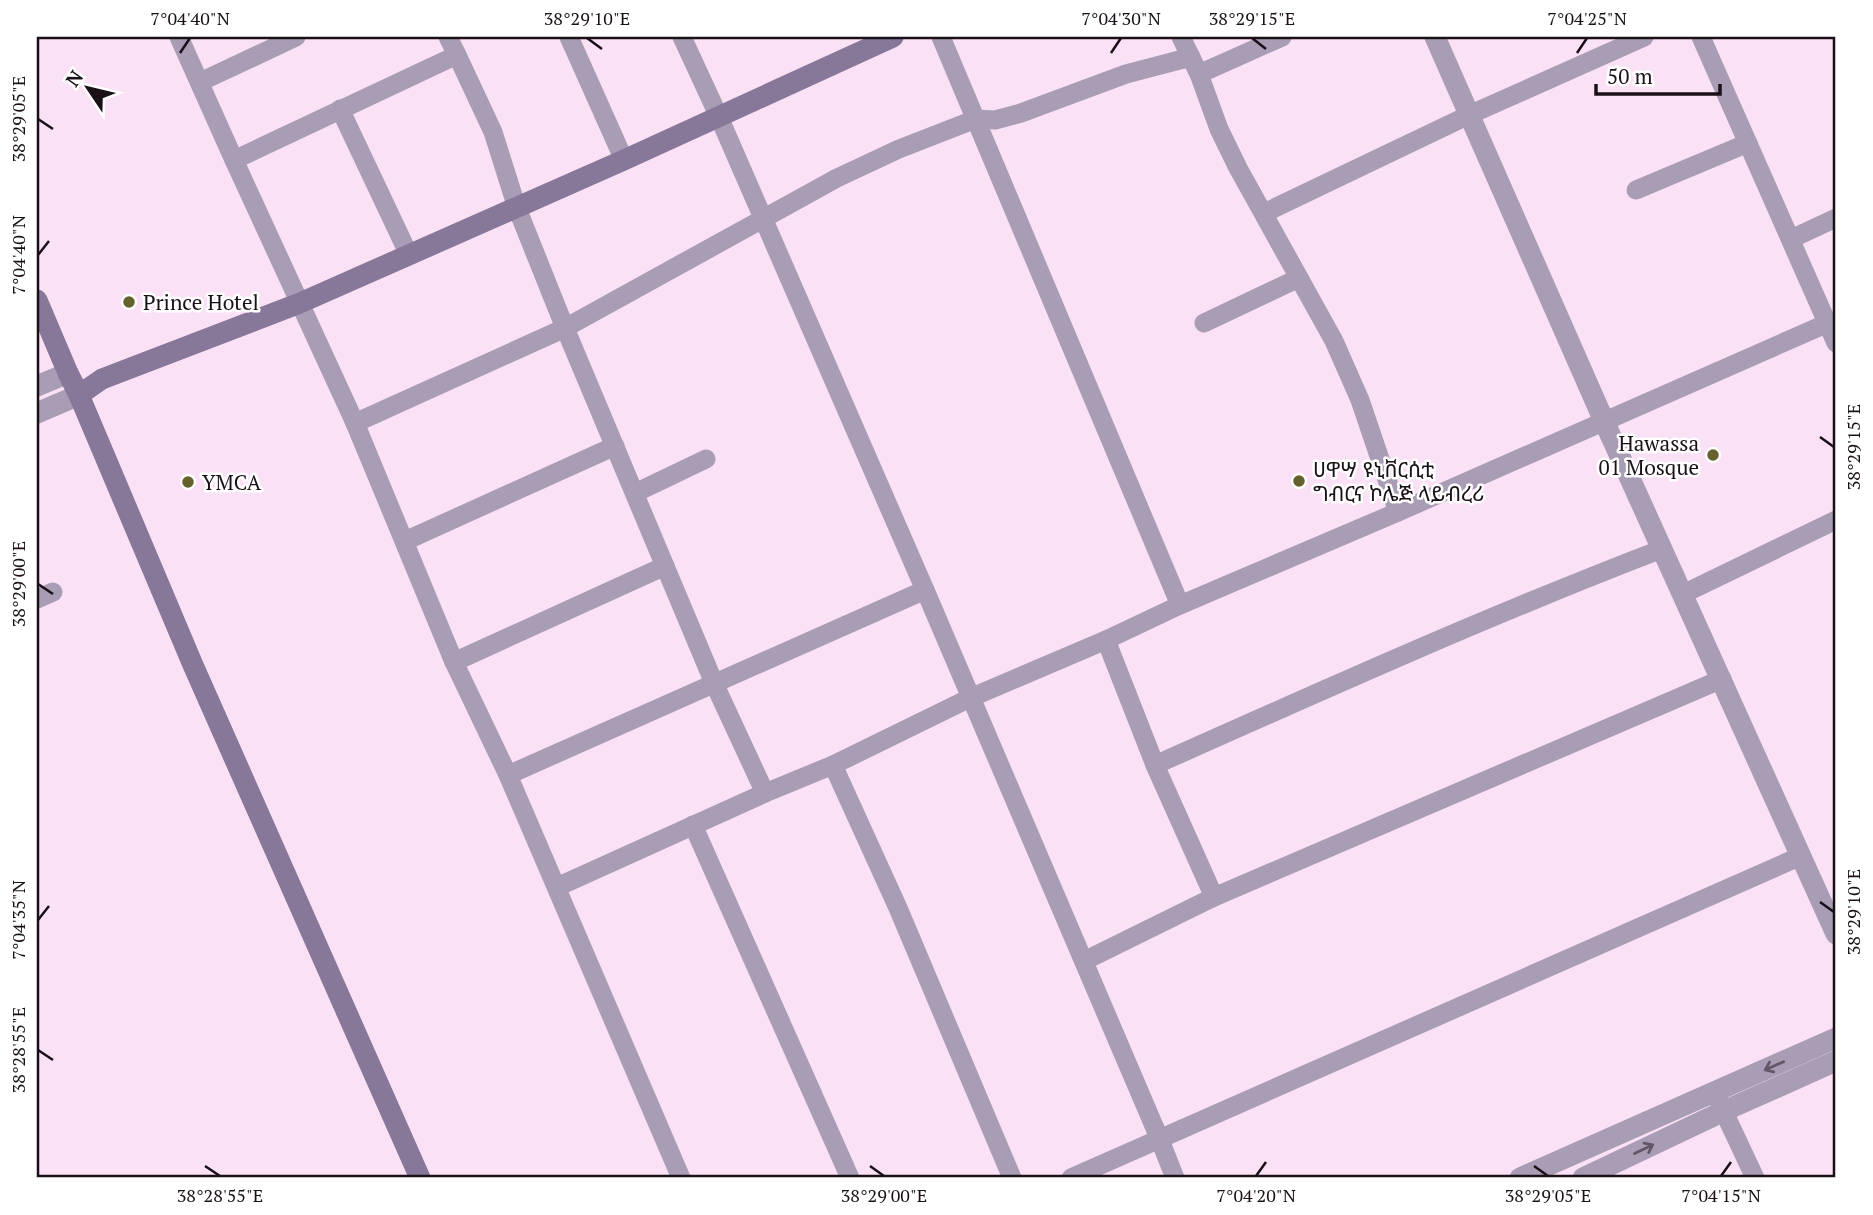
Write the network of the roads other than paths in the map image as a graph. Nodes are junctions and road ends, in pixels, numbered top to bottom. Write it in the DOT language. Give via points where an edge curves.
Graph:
graph roads {
  1 [pos="179,37"];
  2 [pos="296,37"];
  3 [pos="448,37"];
  4 [pos="569,37"];
  5 [pos="682,37"];
  6 [pos="893,37"];
  7 [pos="942,37"];
  8 [pos="1181,37"];
  9 [pos="1282,37"];
  10 [pos="1435,37"];
  11 [pos="1644,37"];
  12 [pos="1701,37"];
  13 [pos="457,55"];
  14 [pos="1195,66"];
  15 [pos="200,82"];
  16 [pos="340,109"];
  17 [pos="1469,115"];
  18 [pos="719,117"];
  19 [pos="975,119"];
  20 [pos="1748,143"];
  21 [pos="234,160"];
  22 [pos="624,160"];
  23 [pos="1636,190"];
  24 [pos="517,208"];
  25 [pos="1264,213"];
  26 [pos="1836,218"];
  27 [pos="763,220"];
  28 [pos="1791,239"];
  29 [pos="409,256"];
  30 [pos="1299,278"];
  31 [pos="37,300"];
  32 [pos="300,303"];
  33 [pos="1204,323"];
  34 [pos="1828,323"];
  35 [pos="565,328"];
  36 [pos="1836,342"];
  37 [pos="68,373"];
  38 [pos="102,379"];
  39 [pos="37,386"];
  40 [pos="79,395"];
  41 [pos="37,413"];
  42 [pos="1604,421"];
  43 [pos="355,423"];
  44 [pos="615,446"];
  45 [pos="706,459"];
  46 [pos="635,493"];
  47 [pos="1398,512"];
  48 [pos="1836,520"];
  49 [pos="405,541"];
  50 [pos="1662,549"];
  51 [pos="665,566"];
  52 [pos="925,590"];
  53 [pos="1683,594"];
  54 [pos="1180,605"];
  55 [pos="1106,640"];
  56 [pos="454,662"];
  57 [pos="1722,679"];
  58 [pos="714,683"];
  59 [pos="970,698"];
  60 [pos="833,765"];
  61 [pos="1155,765"];
  62 [pos="508,775"];
  63 [pos="765,793"];
  64 [pos="693,825"];
  65 [pos="1801,856"];
  66 [pos="556,887"];
  67 [pos="1214,897"];
  68 [pos="1836,934"];
  69 [pos="1084,961"];
  70 [pos="1836,1038"];
  71 [pos="1836,1061"];
  72 [pos="1719,1101"];
  73 [pos="1160,1140"];
  74 [pos="1576,1154"];
  75 [pos="420,1178"];
  76 [pos="681,1178"];
  77 [pos="850,1178"];
  78 [pos="1012,1178"];
  79 [pos="1071,1178"];
  80 [pos="1175,1178"];
  81 [pos="1520,1178"];
  82 [pos="1585,1178"];
  83 [pos="1755,1178"];
  1 -- 15 [label="street"];
  2 -- 15 [label="street"];
  3 -- 13 [label="street"];
  4 -- 22 [label="street"];
  5 -- 18 [label="street"];
  6 -- 18 [label="main road"];
  7 -- 19 [label="street"];
  8 -- 14 [label="street"];
  9 -- 14 [label="street"];
  10 -- 17 [label="street"];
  11 -- 17 [label="street"];
  12 -- 20 [label="street"];
  13 -- 16 [label="street"];
  13 -- 24 [label="street" via="493,132"];
  14 -- 19 [label="street" via="1126,74 1021,113 995,120"];
  14 -- 25 [label="street" via="1219,129"];
  15 -- 21 [label="street"];
  16 -- 21 [label="street"];
  16 -- 29 [label="street"];
  17 -- 25 [label="street"];
  17 -- 42 [label="street"];
  18 -- 22 [label="main road"];
  18 -- 27 [label="street"];
  19 -- 27 [label="street" via="837,178"];
  19 -- 54 [label="street"];
  20 -- 23 [label="street"];
  20 -- 28 [label="street"];
  21 -- 32 [label="street"];
  22 -- 24 [label="main road"];
  24 -- 29 [label="main road"];
  24 -- 35 [label="street"];
  25 -- 30 [label="street"];
  26 -- 28 [label="street"];
  27 -- 35 [label="street"];
  27 -- 52 [label="street"];
  28 -- 34 [label="street"];
  29 -- 32 [label="main road"];
  30 -- 33 [label="street"];
  30 -- 47 [label="street" via="1360,400"];
  31 -- 37 [label="main road"];
  32 -- 38 [label="main road"];
  32 -- 43 [label="street"];
  34 -- 36 [label="street"];
  34 -- 42 [label="street"];
  35 -- 43 [label="street"];
  35 -- 44 [label="street"];
  37 -- 38 [label="main road"];
  37 -- 39 [label="street"];
  37 -- 40 [label="main road"];
  38 -- 40 [label="main road"];
  40 -- 41 [label="street"];
  40 -- 75 [label="main road"];
  42 -- 47 [label="street"];
  42 -- 50 [label="street"];
  43 -- 49 [label="street"];
  44 -- 46 [label="street"];
  44 -- 49 [label="street"];
  45 -- 46 [label="street"];
  46 -- 51 [label="street"];
  47 -- 54 [label="street"];
  48 -- 53 [label="street"];
  49 -- 56 [label="street"];
  50 -- 53 [label="street"];
  50 -- 61 [label="street" via="1396,657"];
  51 -- 56 [label="street"];
  51 -- 58 [label="street"];
  52 -- 58 [label="street"];
  52 -- 59 [label="street"];
  53 -- 57 [label="street"];
  54 -- 55 [label="street"];
  55 -- 59 [label="street"];
  55 -- 61 [label="street"];
  56 -- 62 [label="street"];
  57 -- 65 [label="street"];
  57 -- 67 [label="street"];
  58 -- 62 [label="street"];
  58 -- 63 [label="street"];
  59 -- 60 [label="street"];
  59 -- 69 [label="street"];
  60 -- 63 [label="street"];
  60 -- 78 [label="street"];
  61 -- 67 [label="street"];
  62 -- 66 [label="street"];
  63 -- 64 [label="street"];
  64 -- 66 [label="street"];
  64 -- 77 [label="street"];
  65 -- 68 [label="street"];
  65 -- 73 [label="street"];
  66 -- 76 [label="street"];
  67 -- 69 [label="street"];
  69 -- 73 [label="street"];
  70 -- 72 [label="street, one-way"];
  71 -- 72 [label="street"];
  72 -- 74 [label="street"];
  82 -- 72 [label="street, one-way"];
  72 -- 83 [label="street"];
  73 -- 79 [label="street"];
  73 -- 80 [label="street"];
  74 -- 81 [label="street"];
  74 -- 82 [label="street"];
}
